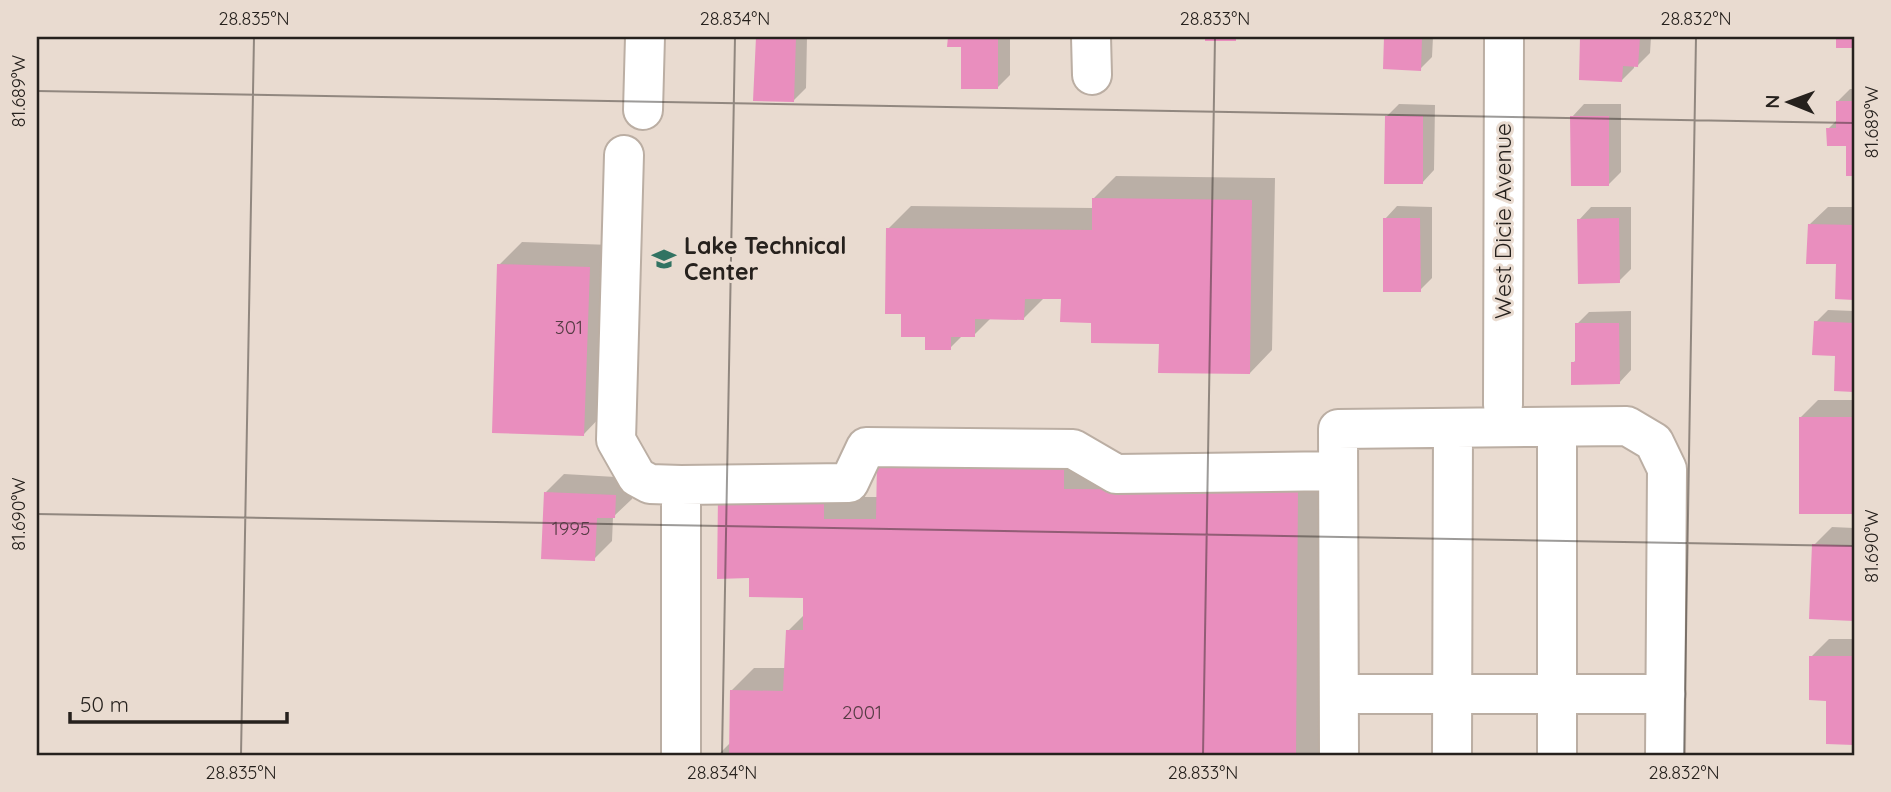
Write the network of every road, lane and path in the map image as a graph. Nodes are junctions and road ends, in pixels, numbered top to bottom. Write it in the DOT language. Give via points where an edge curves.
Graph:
graph roads {
  1 [pos="645,37"];
  2 [pos="1091,37"];
  3 [pos="1504,37"];
  4 [pos="1092,75"];
  5 [pos="643,110"];
  6 [pos="624,155"];
  7 [pos="1503,405"];
  8 [pos="1557,427"];
  9 [pos="1453,428"];
  10 [pos="1338,471"];
  11 [pos="681,485"];
  12 [pos="1556,692"];
  13 [pos="1452,693"];
  14 [pos="1339,694"];
  15 [pos="1665,694"];
  16 [pos="681,755"];
  17 [pos="1339,755"];
  18 [pos="1452,755"];
  19 [pos="1557,755"];
  20 [pos="1665,755"];
  1 -- 5 [label="street"];
  2 -- 4 [label="street"];
  3 -- 7 [label="street, West Dicie Avenue"];
  6 -- 11 [label="street" via="616,440 637,477 650,484"];
  8 -- 9 [label="street"];
  8 -- 12 [label="street"];
  8 -- 15 [label="street" via="1627,426 1654,442 1667,469"];
  9 -- 10 [label="street" via="1338,429"];
  9 -- 13 [label="street"];
  10 -- 11 [label="street" via="1116,474 1073,449 866,447 849,483"];
  10 -- 14 [label="street"];
  11 -- 16 [label="street"];
  12 -- 13 [label="street"];
  12 -- 15 [label="street"];
  12 -- 19 [label="street"];
  13 -- 14 [label="street"];
  13 -- 18 [label="street"];
  14 -- 17 [label="street"];
  15 -- 20 [label="street"];
}
